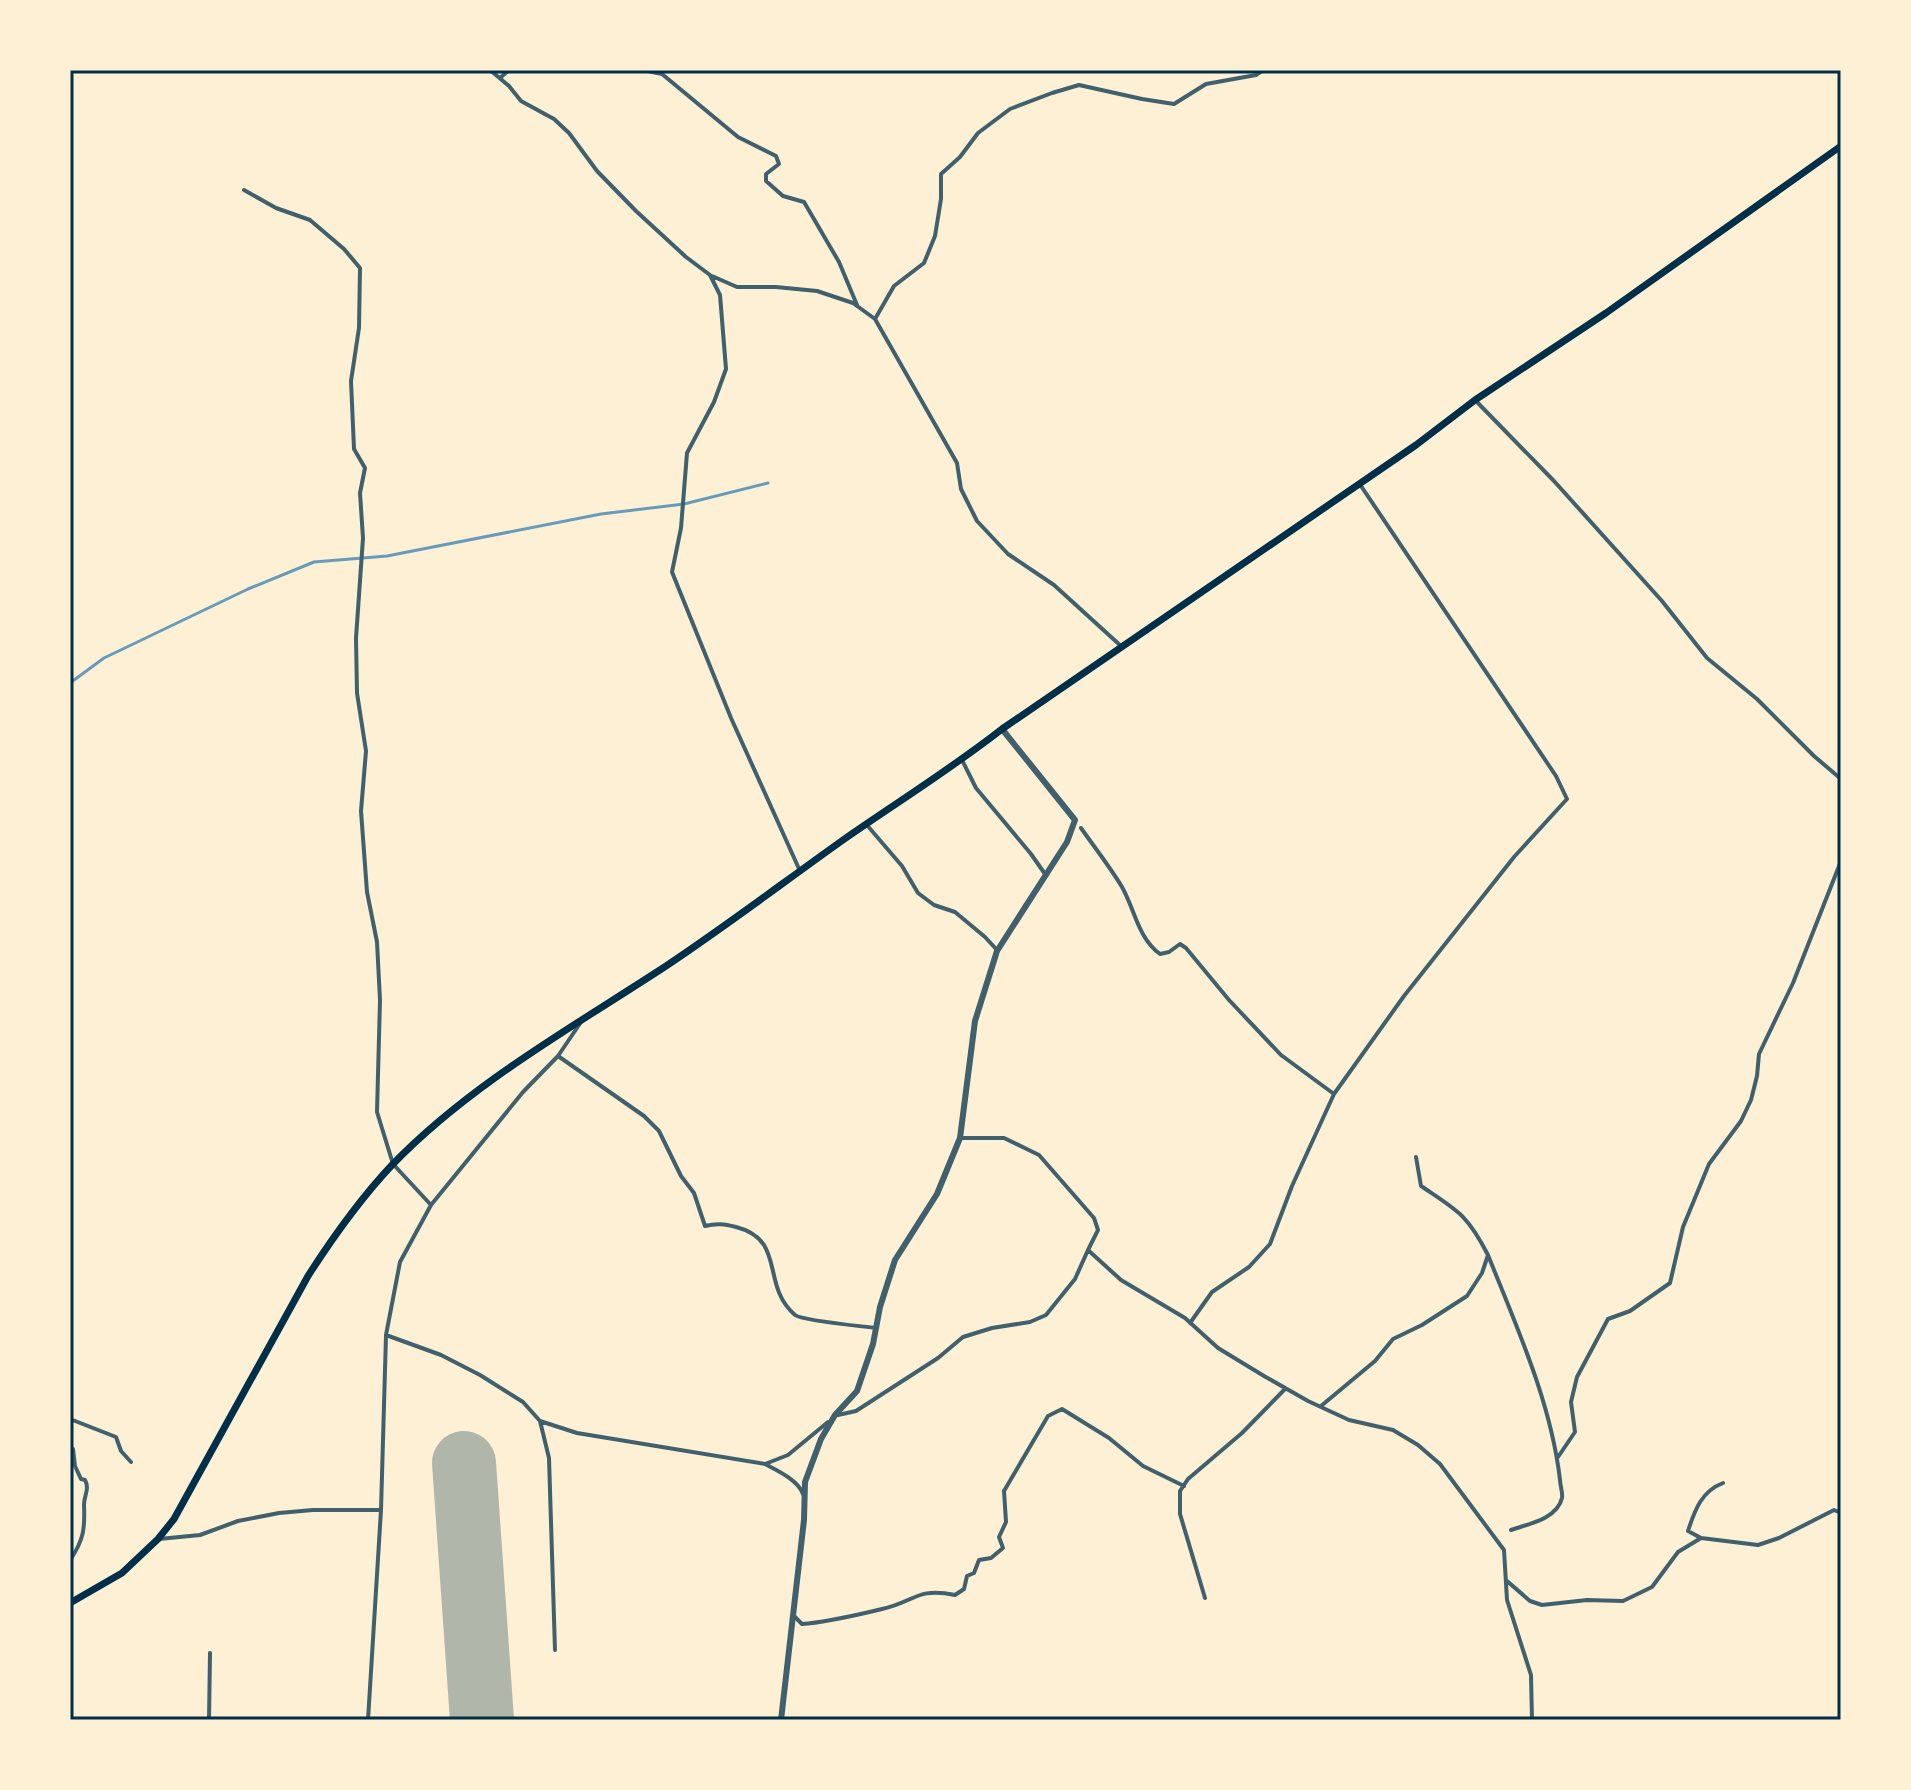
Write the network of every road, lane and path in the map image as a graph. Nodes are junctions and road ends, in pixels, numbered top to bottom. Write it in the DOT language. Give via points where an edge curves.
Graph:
graph roads {
  1 [pos="490,70"];
  2 [pos="509,70"];
  3 [pos="643,70"];
  4 [pos="1263,70"];
  5 [pos="500,78"];
  6 [pos="1841,146"];
  7 [pos="244,190"];
  8 [pos="710,275"];
  9 [pos="858,307"];
  10 [pos="875,319"];
  11 [pos="1475,400"];
  12 [pos="1359,483"];
  13 [pos="1122,647"];
  14 [pos="1002,729"];
  15 [pos="962,760"];
  16 [pos="1841,779"];
  17 [pos="866,824"];
  18 [pos="1081,828"];
  19 [pos="1841,861"];
  20 [pos="800,871"];
  21 [pos="1046,875"];
  22 [pos="997,951"];
  23 [pos="585,1017"];
  24 [pos="558,1056"];
  25 [pos="1334,1094"];
  26 [pos="960,1138"];
  27 [pos="1416,1157"];
  28 [pos="393,1164"];
  29 [pos="431,1205"];
  30 [pos="1088,1250"];
  31 [pos="1488,1255"];
  32 [pos="1190,1323"];
  33 [pos="876,1328"];
  34 [pos="386,1335"];
  35 [pos="1285,1389"];
  36 [pos="1321,1406"];
  37 [pos="835,1415"];
  38 [pos="70,1419"];
  39 [pos="540,1421"];
  40 [pos="73,1449"];
  41 [pos="1558,1457"];
  42 [pos="131,1462"];
  43 [pos="765,1464"];
  44 [pos="1723,1483"];
  45 [pos="1184,1486"];
  46 [pos="804,1502"];
  47 [pos="381,1510"];
  48 [pos="1841,1513"];
  49 [pos="1511,1530"];
  50 [pos="1701,1538"];
  51 [pos="158,1539"];
  52 [pos="70,1560"];
  53 [pos="1506,1580"];
  54 [pos="1205,1598"];
  55 [pos="71,1600"];
  56 [pos="793,1615"];
  57 [pos="555,1650"];
  58 [pos="210,1653"];
  59 [pos="209,1720"];
  60 [pos="368,1720"];
  61 [pos="781,1720"];
  62 [pos="1532,1720"];
  1 -- 5 [label="street"];
  2 -- 5 [label="street"];
  3 -- 9 [label="street" via="662,74 738,137 776,156 779,164 766,174 766,181 783,196 804,202"];
  4 -- 10 [label="street" via="1206,84 1174,104 1079,85 1010,109 978,133 941,174 935,236 924,263 894,286"];
  5 -- 8 [label="street" via="521,101 569,133 636,211"];
  6 -- 11 [label="main road"];
  7 -- 28 [label="street" via="310,220 360,268 351,381 354,449 365,468 356,638 366,751 361,811 378,956 377,1112"];
  8 -- 9 [label="street" via="737,287 817,291"];
  8 -- 20 [label="street" via="720,295 726,369 687,453 672,572"];
  9 -- 10 [label="street"];
  10 -- 13 [label="street" via="957,463 961,489 977,521 1008,554 1054,585"];
  11 -- 12 [label="main road"];
  11 -- 16 [label="street" via="1662,601 1707,658"];
  12 -- 13 [label="main road"];
  12 -- 25 [label="street" via="1567,799 1404,996"];
  13 -- 14 [label="main road"];
  14 -- 15 [label="main road"];
  14 -- 21 [label="street" via="1075,820"];
  15 -- 17 [label="main road"];
  15 -- 21 [label="street" via="976,788"];
  17 -- 20 [label="main road"];
  17 -- 22 [label="street" via="918,893 955,912"];
  18 -- 25 [label="street" via="1123,888 1151,948 1160,954 1180,944 1186,948 1281,1055"];
  19 -- 41 [label="street" via="1759,1054 1751,1100 1709,1164 1683,1227 1670,1283 1630,1311 1608,1319 1577,1377 1571,1402 1575,1432"];
  20 -- 23 [label="main road"];
  21 -- 22 [label="street"];
  22 -- 26 [label="street" via="975,1021"];
  23 -- 24 [label="street"];
  23 -- 28 [label="main road" via="448,1116"];
  24 -- 29 [label="street"];
  24 -- 33 [label="street" via="659,1131 694,1193 705,1226 723,1223 761,1238 777,1292 796,1316"];
  25 -- 32 [label="street" via="1270,1244 1249,1267 1212,1292"];
  26 -- 30 [label="street" via="1004,1138 1043,1158 1094,1218 1098,1230"];
  26 -- 33 [label="street" via="937,1194 895,1260"];
  27 -- 31 [label="street" via="1421,1186 1463,1214"];
  28 -- 29 [label="street"];
  28 -- 51 [label="main road" via="308,1276 187,1498"];
  29 -- 34 [label="street" via="400,1262"];
  30 -- 32 [label="street" via="1121,1280"];
  30 -- 37 [label="street" via="1075,1279 1046,1315 963,1337 856,1411"];
  31 -- 36 [label="street" via="1467,1296 1393,1339"];
  31 -- 41 [label="street" via="1536,1377"];
  32 -- 35 [label="street" via="1218,1348"];
  33 -- 37 [label="street" via="857,1391"];
  34 -- 39 [label="street" via="480,1375 523,1402"];
  34 -- 47 [label="street"];
  35 -- 36 [label="street"];
  35 -- 45 [label="street"];
  36 -- 53 [label="street" via="1349,1420 1393,1430 1440,1464 1504,1550"];
  37 -- 43 [label="street" via="788,1455"];
  37 -- 46 [label="street" via="805,1482"];
  38 -- 42 [label="street" via="116,1437"];
  39 -- 43 [label="street" via="577,1433"];
  39 -- 57 [label="street" via="549,1458"];
  40 -- 52 [label="street" via="75,1466 88,1486 86,1524"];
  41 -- 49 [label="street" via="1562,1497 1555,1511"];
  43 -- 46 [label="street" via="801,1488"];
  44 -- 50 [label="street" via="1709,1489 1691,1522 1688,1531"];
  45 -- 54 [label="street" via="1180,1514"];
  45 -- 56 [label="street" via="1143,1466 1062,1409 1048,1416 1004,1491 1006,1522 999,1537 1003,1548 979,1560 964,1589 955,1595 918,1594 885,1609 824,1623 802,1624"];
  46 -- 56 [label="street"];
  47 -- 51 [label="street" via="279,1513 200,1535"];
  47 -- 60 [label="street"];
  48 -- 50 [label="street" via="1834,1510 1758,1545"];
  50 -- 53 [label="street" via="1678,1552 1652,1587 1623,1601 1542,1605"];
  51 -- 55 [label="main road" via="122,1573"];
  53 -- 62 [label="street" via="1509,1609 1531,1675"];
  56 -- 61 [label="street"];
  58 -- 59 [label="street"];
}
